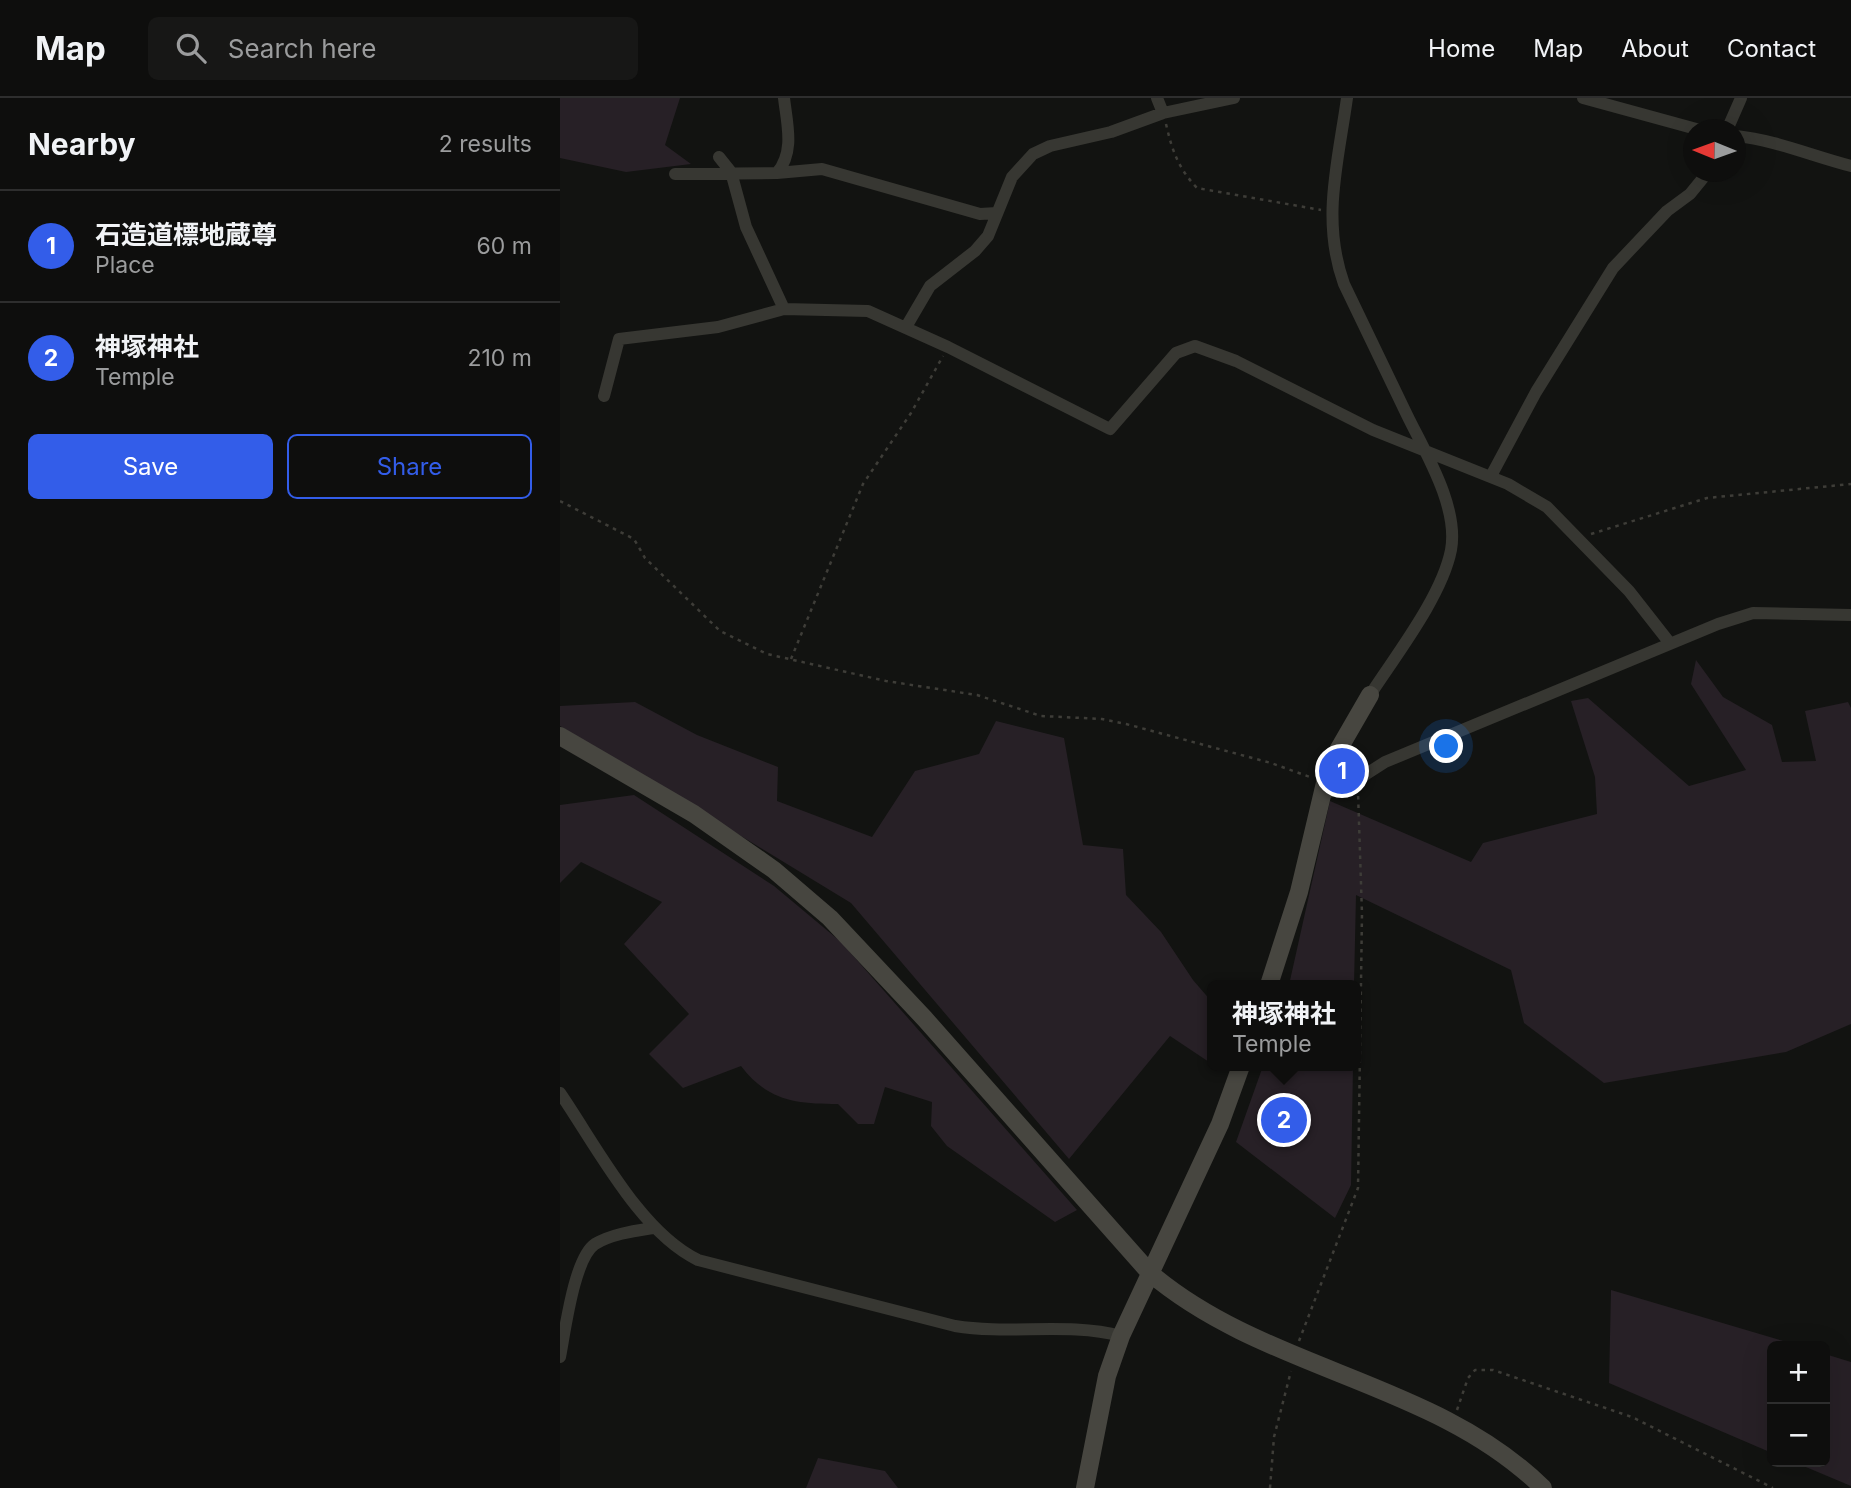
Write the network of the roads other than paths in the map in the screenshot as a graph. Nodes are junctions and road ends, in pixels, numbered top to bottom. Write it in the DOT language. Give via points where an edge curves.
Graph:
graph roads {
  1 [pos="784,98"];
  2 [pos="1157,98"];
  3 [pos="1234,98"];
  4 [pos="1347,98"];
  5 [pos="1583,98"];
  6 [pos="1741,98"];
  7 [pos="1163,113"];
  8 [pos="1732,119"];
  9 [pos="1683,126"];
  10 [pos="1746,137"];
  11 [pos="719,158"];
  12 [pos="1851,166"];
  13 [pos="731,172"];
  14 [pos="776,173"];
  15 [pos="675,174"];
  16 [pos="1700,182"];
  17 [pos="997,213"];
  18 [pos="784,309"];
  19 [pos="906,327"];
  20 [pos="604,396"];
  21 [pos="1426,452"];
  22 [pos="1491,476"];
  23 [pos="1851,615"];
  24 [pos="1669,642"];
  25 [pos="1370,695"];
  26 [pos="560,736"];
  27 [pos="1322,789"];
  28 [pos="1271,980"];
  29 [pos="1239,1071"];
  30 [pos="560,1093"];
  31 [pos="653,1228"];
  32 [pos="1150,1273"];
  33 [pos="1121,1336"];
  34 [pos="560,1357"];
  35 [pos="1085,1488"];
  36 [pos="1544,1488"];
  1 -- 14 [label="street" via="788,154"];
  2 -- 7 [label="street"];
  3 -- 7 [label="street"];
  4 -- 21 [label="street" via="1332,211 1334,257"];
  5 -- 9 [label="street"];
  6 -- 8 [label="street"];
  7 -- 17 [label="street" via="1033,154 1012,177"];
  10 -- 12 [label="street"];
  11 -- 13 [label="street"];
  13 -- 14 [label="street"];
  13 -- 15 [label="street"];
  13 -- 18 [label="street" via="746,227"];
  14 -- 17 [label="street" via="822,169 980,214"];
  16 -- 22 [label="street" via="1613,268 1536,392"];
  17 -- 19 [label="street" via="988,236 930,286"];
  18 -- 19 [label="street" via="868,311"];
  18 -- 20 [label="street" via="718,327 619,339"];
  19 -- 21 [label="street" via="1110,429 1176,353 1195,346"];
  21 -- 22 [label="street"];
  21 -- 25 [label="street" via="1445,502 1451,550 1417,624"];
  22 -- 24 [label="street" via="1547,508 1629,591"];
  23 -- 24 [label="street" via="1754,612"];
  24 -- 27 [label="street" via="1385,762 1357,780"];
  25 -- 27 [label="street" via="1341,741"];
  26 -- 32 [label="street" via="694,814 775,870 830,918"];
  27 -- 28 [label="street" via="1298,892"];
  29 -- 32 [label="street" via="1220,1124"];
  30 -- 31 [label="street"];
  31 -- 33 [label="street" via="681,1251 718,1267 955,1326 989,1332 1098,1330"];
  31 -- 34 [label="street" via="613,1237 586,1254"];
  32 -- 33 [label="street"];
  32 -- 36 [label="street" via="1195,1307 1452,1423 1500,1450"];
  33 -- 35 [label="street" via="1107,1376"];
}
